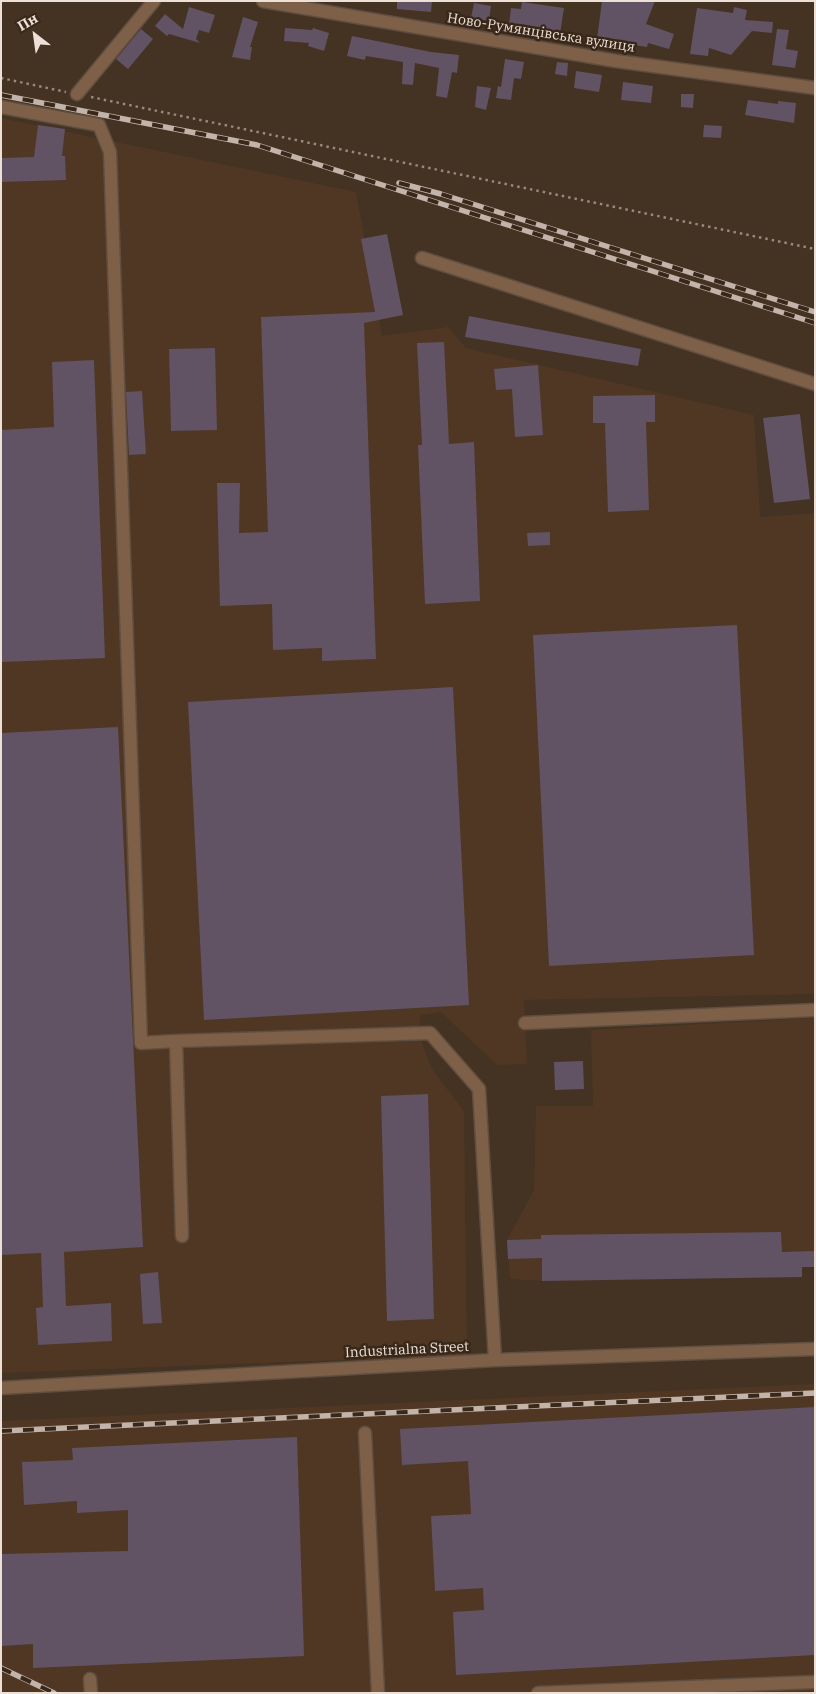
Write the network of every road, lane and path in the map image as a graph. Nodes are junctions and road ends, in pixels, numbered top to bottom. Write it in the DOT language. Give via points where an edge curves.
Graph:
graph roads {
  1 [pos="154,1"];
  2 [pos="263,1"];
  3 [pos="1,78"];
  4 [pos="815,88"];
  5 [pos="77,94"];
  6 [pos="1,107"];
  7 [pos="815,249"];
  8 [pos="422,258"];
  9 [pos="815,384"];
  10 [pos="815,1010"];
  11 [pos="525,1023"];
  12 [pos="176,1041"];
  13 [pos="182,1236"];
  14 [pos="815,1349"];
  15 [pos="495,1360"];
  16 [pos="1,1388"];
  17 [pos="365,1433"];
  18 [pos="90,1678"];
  19 [pos="815,1682"];
  20 [pos="91,1693"];
  21 [pos="378,1693"];
  22 [pos="538,1693"];
  1 -- 5 [label="street"];
  2 -- 4 [label="street, Ново-Румянцівська вулиця" via="616,61"];
  3 -- 5 [label="path"];
  5 -- 7 [label="path"];
  6 -- 12 [label="street" via="99,125 110,152 141,1042"];
  8 -- 9 [label="street"];
  10 -- 11 [label="street"];
  12 -- 13 [label="street"];
  12 -- 15 [label="street" via="430,1033 480,1089"];
  14 -- 15 [label="street, Industrialna Street"];
  15 -- 16 [label="street, Industrialna Street"];
  17 -- 21 [label="street"];
  18 -- 20 [label="street"];
  19 -- 22 [label="street"];
}
